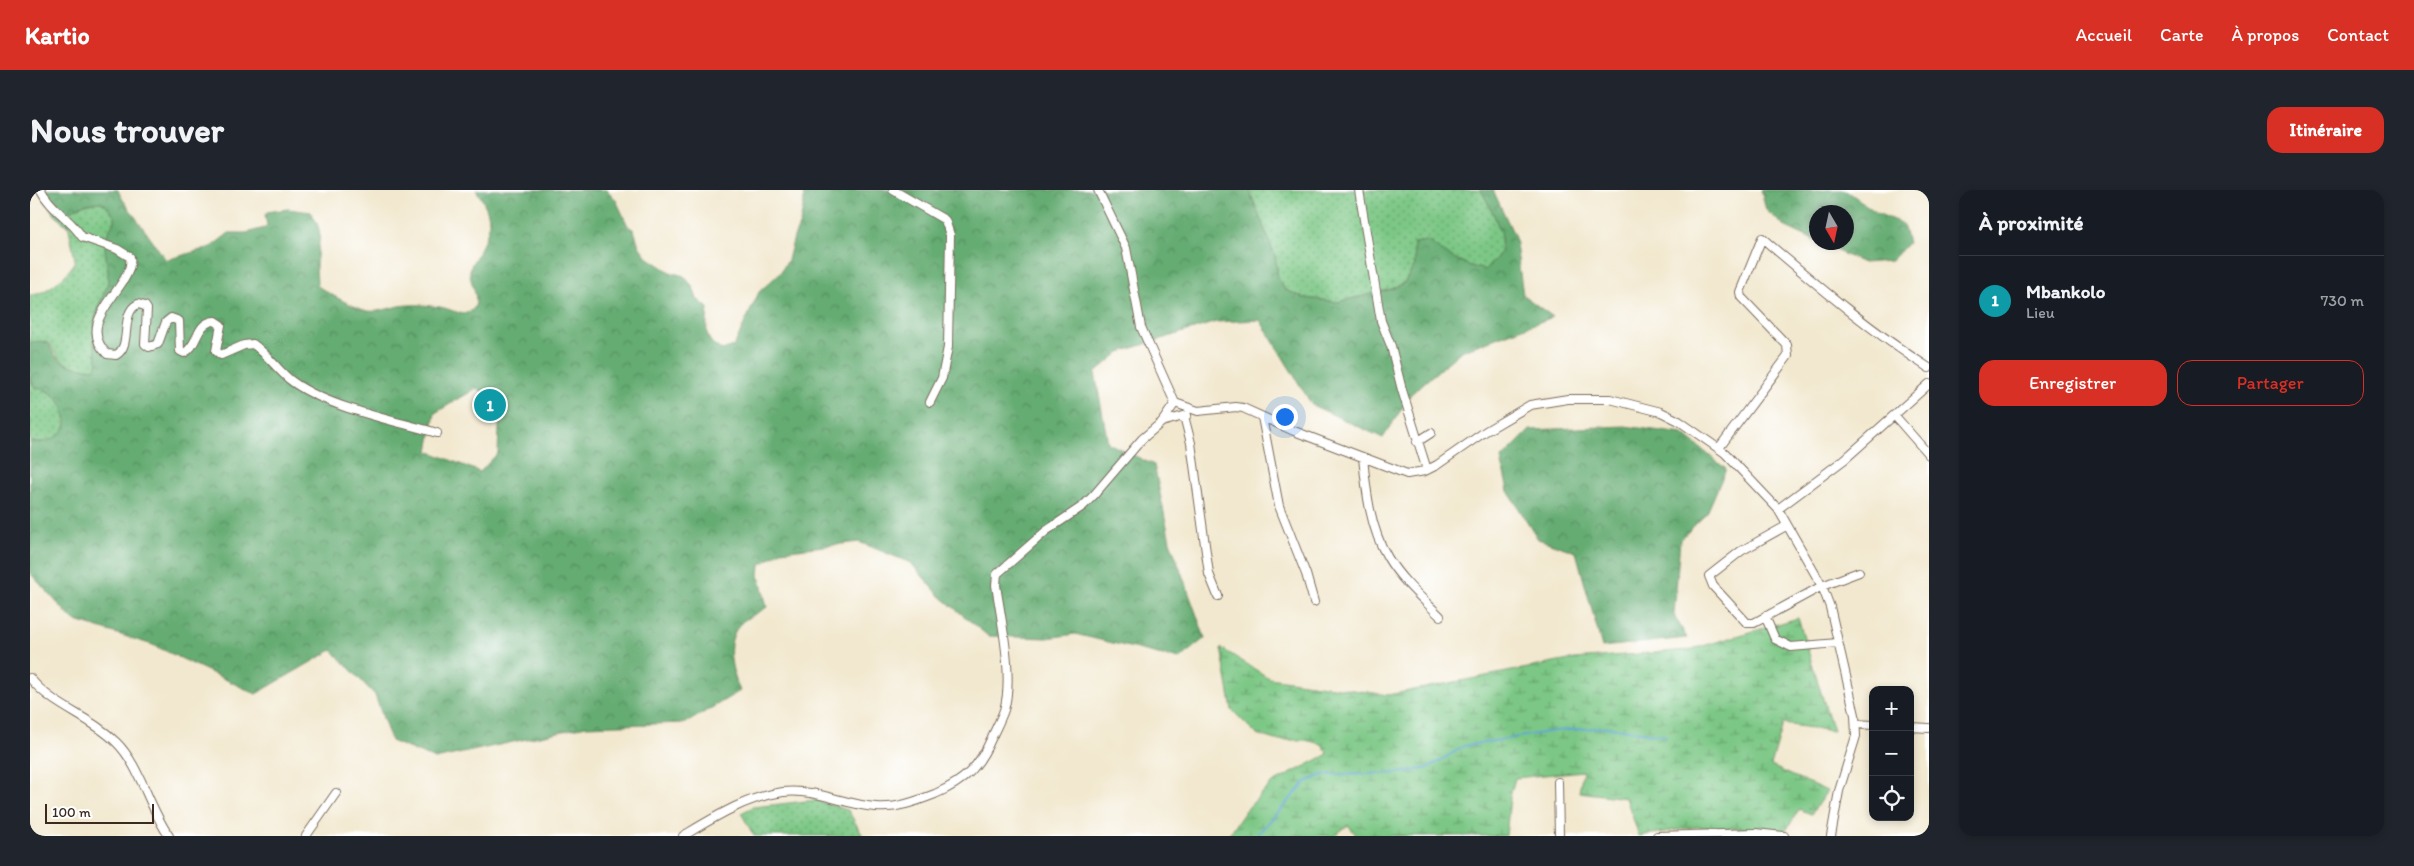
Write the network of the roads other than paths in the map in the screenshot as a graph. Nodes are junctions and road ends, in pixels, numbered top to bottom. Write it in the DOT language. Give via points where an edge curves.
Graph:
graph roads {
  1 [pos="41,190"];
  2 [pos="894,190"];
  3 [pos="1098,190"];
  4 [pos="1359,190"];
  5 [pos="1929,368"];
  6 [pos="1929,384"];
  7 [pos="930,402"];
  8 [pos="1175,403"];
  9 [pos="1198,411"];
  10 [pos="1184,416"];
  11 [pos="1895,416"];
  12 [pos="1262,417"];
  13 [pos="1162,422"];
  14 [pos="436,433"];
  15 [pos="1432,433"];
  16 [pos="1418,442"];
  17 [pos="1719,448"];
  18 [pos="1929,455"];
  19 [pos="1363,457"];
  20 [pos="1427,470"];
  21 [pos="1778,509"];
  22 [pos="1786,526"];
  23 [pos="1859,572"];
  24 [pos="1822,586"];
  25 [pos="1218,596"];
  26 [pos="1314,602"];
  27 [pos="1440,616"];
  28 [pos="1765,616"];
  29 [pos="1838,643"];
  30 [pos="30,678"];
  31 [pos="1856,724"];
  32 [pos="1869,725"];
  33 [pos="1914,727"];
  34 [pos="1929,728"];
  35 [pos="1558,782"];
  36 [pos="336,793"];
  37 [pos="695,833"];
  38 [pos="169,836"];
  39 [pos="306,836"];
  40 [pos="683,836"];
  41 [pos="1559,836"];
  42 [pos="1656,836"];
  43 [pos="1784,836"];
  44 [pos="1833,836"];
  1 -- 14 [label="street" via="82,237 130,256 127,272 105,305 98,323 98,337 107,354 116,355 122,349 130,313 138,304 147,309 145,344 149,347 158,344 166,322 175,318 179,321 180,351 187,352 199,330 208,322 215,321 221,325 216,351 220,355 253,344 289,378 307,390 351,408"];
  2 -- 7 [label="street" via="945,220 950,235 948,347 942,378"];
  3 -- 8 [label="street" via="1126,248 1141,327"];
  4 -- 16 [label="street" via="1381,321"];
  5 -- 17 [label="street" via="1844,307 1762,238 1740,292 1787,345 1788,356"];
  6 -- 11 [label="street"];
  8 -- 9 [label="street"];
  8 -- 13 [label="street"];
  9 -- 10 [label="street"];
  9 -- 12 [label="street" via="1236,407"];
  10 -- 13 [label="street"];
  10 -- 25 [label="street" via="1191,443 1209,574"];
  11 -- 18 [label="street"];
  11 -- 21 [label="street" via="1846,459"];
  12 -- 19 [label="street"];
  12 -- 26 [label="street" via="1280,506"];
  13 -- 37 [label="street" via="1142,439 1083,506 1046,531 997,574 1006,658 1004,708 989,746 962,781 928,797 889,807 784,792 739,804"];
  15 -- 16 [label="street"];
  16 -- 20 [label="street"];
  17 -- 20 [label="street" via="1679,421 1646,407 1610,399 1568,399 1530,405"];
  17 -- 21 [label="street"];
  19 -- 20 [label="street" via="1407,474"];
  19 -- 27 [label="street" via="1366,491 1383,550 1402,577"];
  21 -- 22 [label="street"];
  22 -- 24 [label="street"];
  22 -- 28 [label="street" via="1741,551 1709,576 1713,586 1747,623 1754,623"];
  23 -- 24 [label="street"];
  24 -- 28 [label="street"];
  24 -- 29 [label="street"];
  28 -- 29 [label="street" via="1775,639 1791,647"];
  29 -- 31 [label="street"];
  30 -- 38 [label="street" via="47,696 117,742"];
  31 -- 32 [label="street"];
  31 -- 44 [label="street" via="1855,744 1840,791"];
  33 -- 34 [label="street"];
  35 -- 41 [label="street"];
  36 -- 39 [label="street"];
  37 -- 40 [label="street"];
  42 -- 43 [label="street" via="1755,832"];
}
